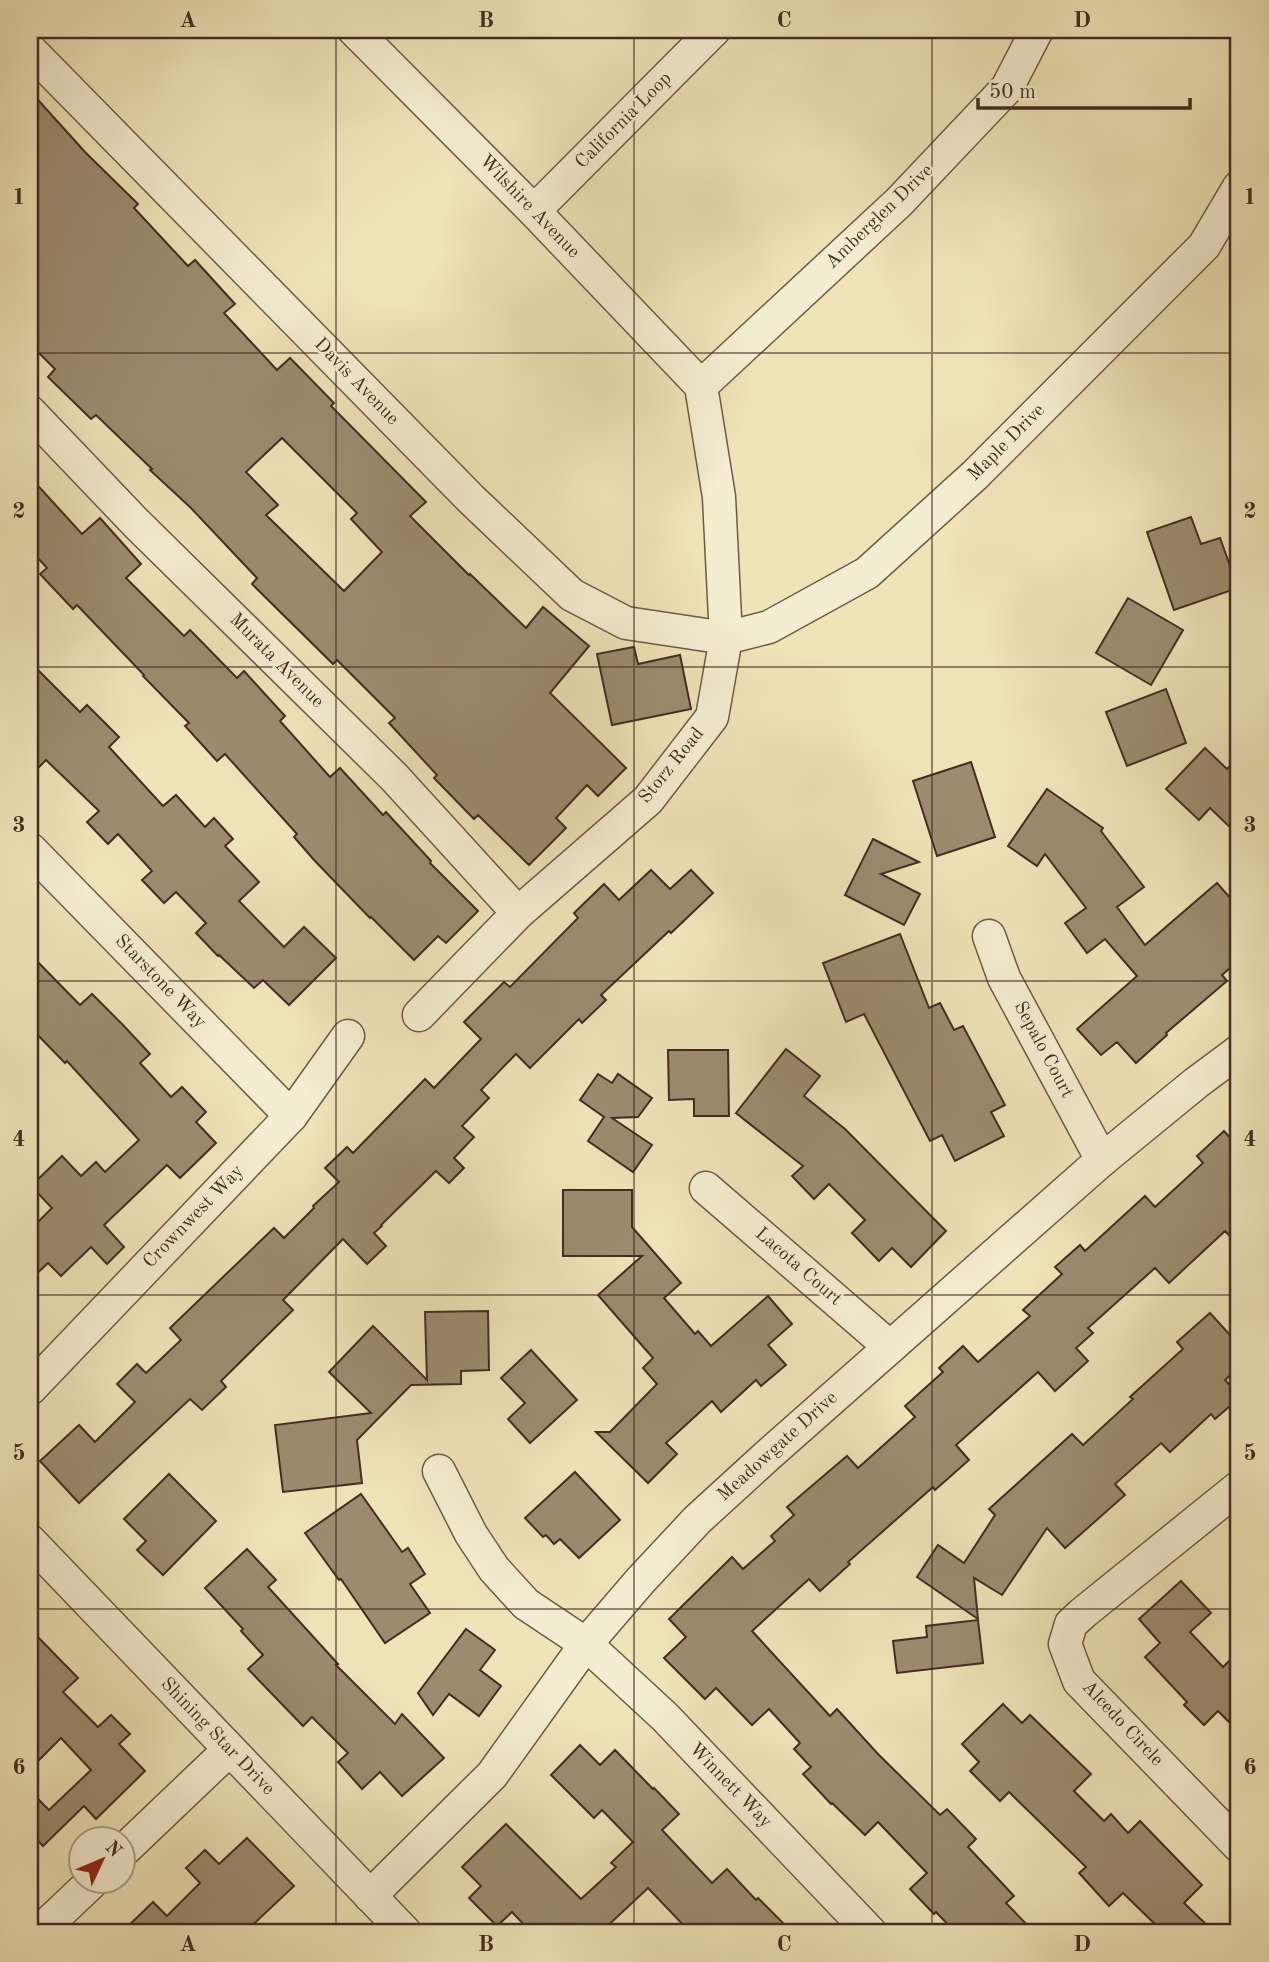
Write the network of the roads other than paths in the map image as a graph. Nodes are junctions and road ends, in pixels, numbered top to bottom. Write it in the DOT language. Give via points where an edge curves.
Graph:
graph roads {
  1 [pos="354,30"];
  2 [pos="713,30"];
  3 [pos="1037,30"];
  4 [pos="30,50"];
  5 [pos="1239,187"];
  6 [pos="534,211"];
  7 [pos="701,386"];
  8 [pos="30,412"];
  9 [pos="726,638"];
  10 [pos="30,849"];
  11 [pos="518,913"];
  12 [pos="989,936"];
  13 [pos="419,1015"];
  14 [pos="348,1036"];
  15 [pos="1239,1051"];
  16 [pos="291,1116"];
  17 [pos="1102,1160"];
  18 [pos="706,1188"];
  19 [pos="890,1347"];
  20 [pos="30,1389"];
  21 [pos="439,1471"];
  22 [pos="1239,1486"];
  23 [pos="30,1541"];
  24 [pos="586,1644"];
  25 [pos="229,1750"];
  26 [pos="136,1839"];
  27 [pos="1239,1846"];
  28 [pos="76,1896"];
  29 [pos="370,1896"];
  30 [pos="39,1932"];
  31 [pos="405,1932"];
  32 [pos="870,1932"];
  1 -- 6 [label="street, Wilshire Avenue"];
  2 -- 6 [label="street, California Loop"];
  3 -- 7 [label="street, Amberglen Drive" via="1007,88 899,202"];
  4 -- 9 [label="street, Davis Avenue" via="471,499 572,595 626,623"];
  5 -- 9 [label="street, Maple Drive" via="1204,246 975,475 867,573 769,626"];
  6 -- 7 [label="street, Wilshire Avenue"];
  7 -- 9 [label="street, Storz Road" via="719,497"];
  8 -- 11 [label="street, Murata Avenue" via="394,777"];
  9 -- 11 [label="street, Storz Road" via="712,717 649,800"];
  10 -- 16 [label="street, Starstone Way"];
  11 -- 13 [label="street, Storz Road"];
  12 -- 17 [label="street, Sepalo Court" via="1004,978"];
  14 -- 16 [label="street, Crownwest Way"];
  15 -- 17 [label="street, Meadowgate Drive"];
  16 -- 20 [label="street, Crownwest Way"];
  17 -- 19 [label="street, Meadowgate Drive"];
  18 -- 19 [label="street, Lacota Court"];
  19 -- 24 [label="street, Meadowgate Drive" via="697,1520"];
  21 -- 24 [label="street, Winnett Way" via="494,1569 526,1604"];
  22 -- 27 [label="street, Alcedo Circle" via="1083,1613 1072,1624 1065,1644 1079,1681"];
  23 -- 25 [label="street, Shining Star Drive"];
  24 -- 29 [label="street, Meadowgate Drive" via="492,1775"];
  24 -- 32 [label="street, Winnett Way" via="665,1717"];
  25 -- 26 [label="street"];
  25 -- 29 [label="street, Shining Star Drive"];
  28 -- 30 [label="street"];
  29 -- 31 [label="street, Shining Star Drive"];
}
